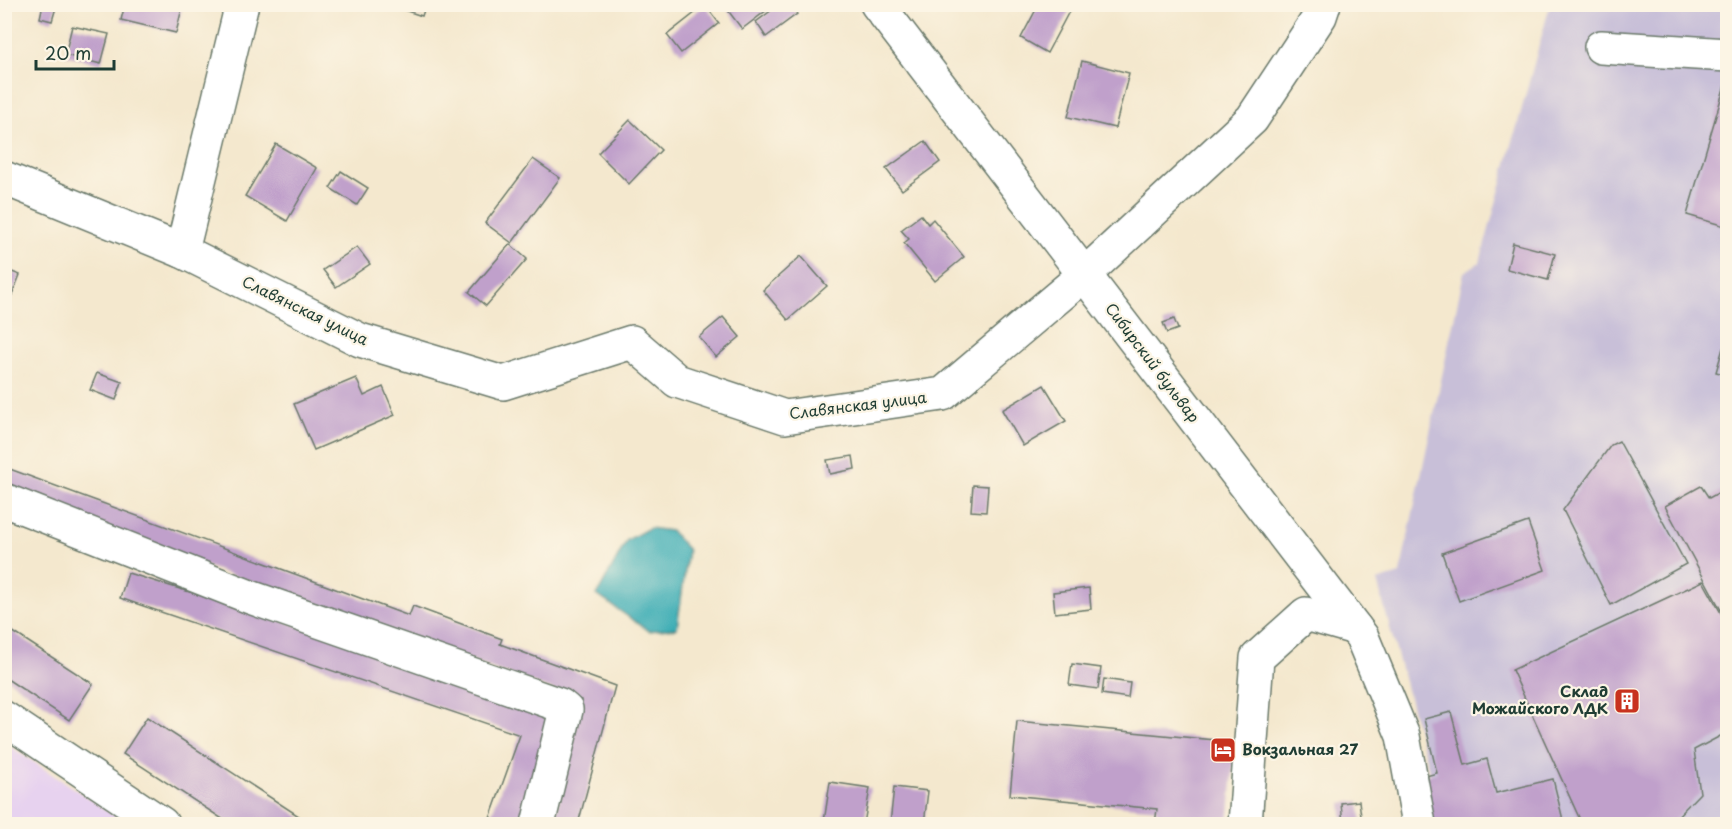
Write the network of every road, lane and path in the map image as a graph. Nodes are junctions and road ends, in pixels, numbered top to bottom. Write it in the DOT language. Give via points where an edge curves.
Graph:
graph roads {
  1 [pos="242,4"];
  2 [pos="1324,4"];
  3 [pos="889,11"];
  4 [pos="1600,47"];
  5 [pos="1728,55"];
  6 [pos="4,178"];
  7 [pos="182,251"];
  8 [pos="1084,275"];
  9 [pos="4,501"];
  10 [pos="1355,628"];
  11 [pos="4,718"];
  12 [pos="162,825"];
  13 [pos="538,825"];
  14 [pos="1245,825"];
  15 [pos="1419,825"];
  1 -- 7 [label="street"];
  2 -- 8 [label="street, Славянская улица" via="1252,119"];
  3 -- 8 [label="street, Сибирский бульвар"];
  4 -- 5 [label="street"];
  6 -- 7 [label="street, Славянская улица"];
  7 -- 8 [label="street, Славянская улица" via="360,340 503,383 632,342 677,381 785,417 943,394"];
  8 -- 10 [label="street, Сибирский бульвар"];
  9 -- 13 [label="street" via="250,597 560,705 566,710"];
  10 -- 14 [label="street" via="1306,614 1257,658"];
  10 -- 15 [label="street, Сибирский бульвар" via="1403,736"];
  11 -- 12 [label="street"];
}
